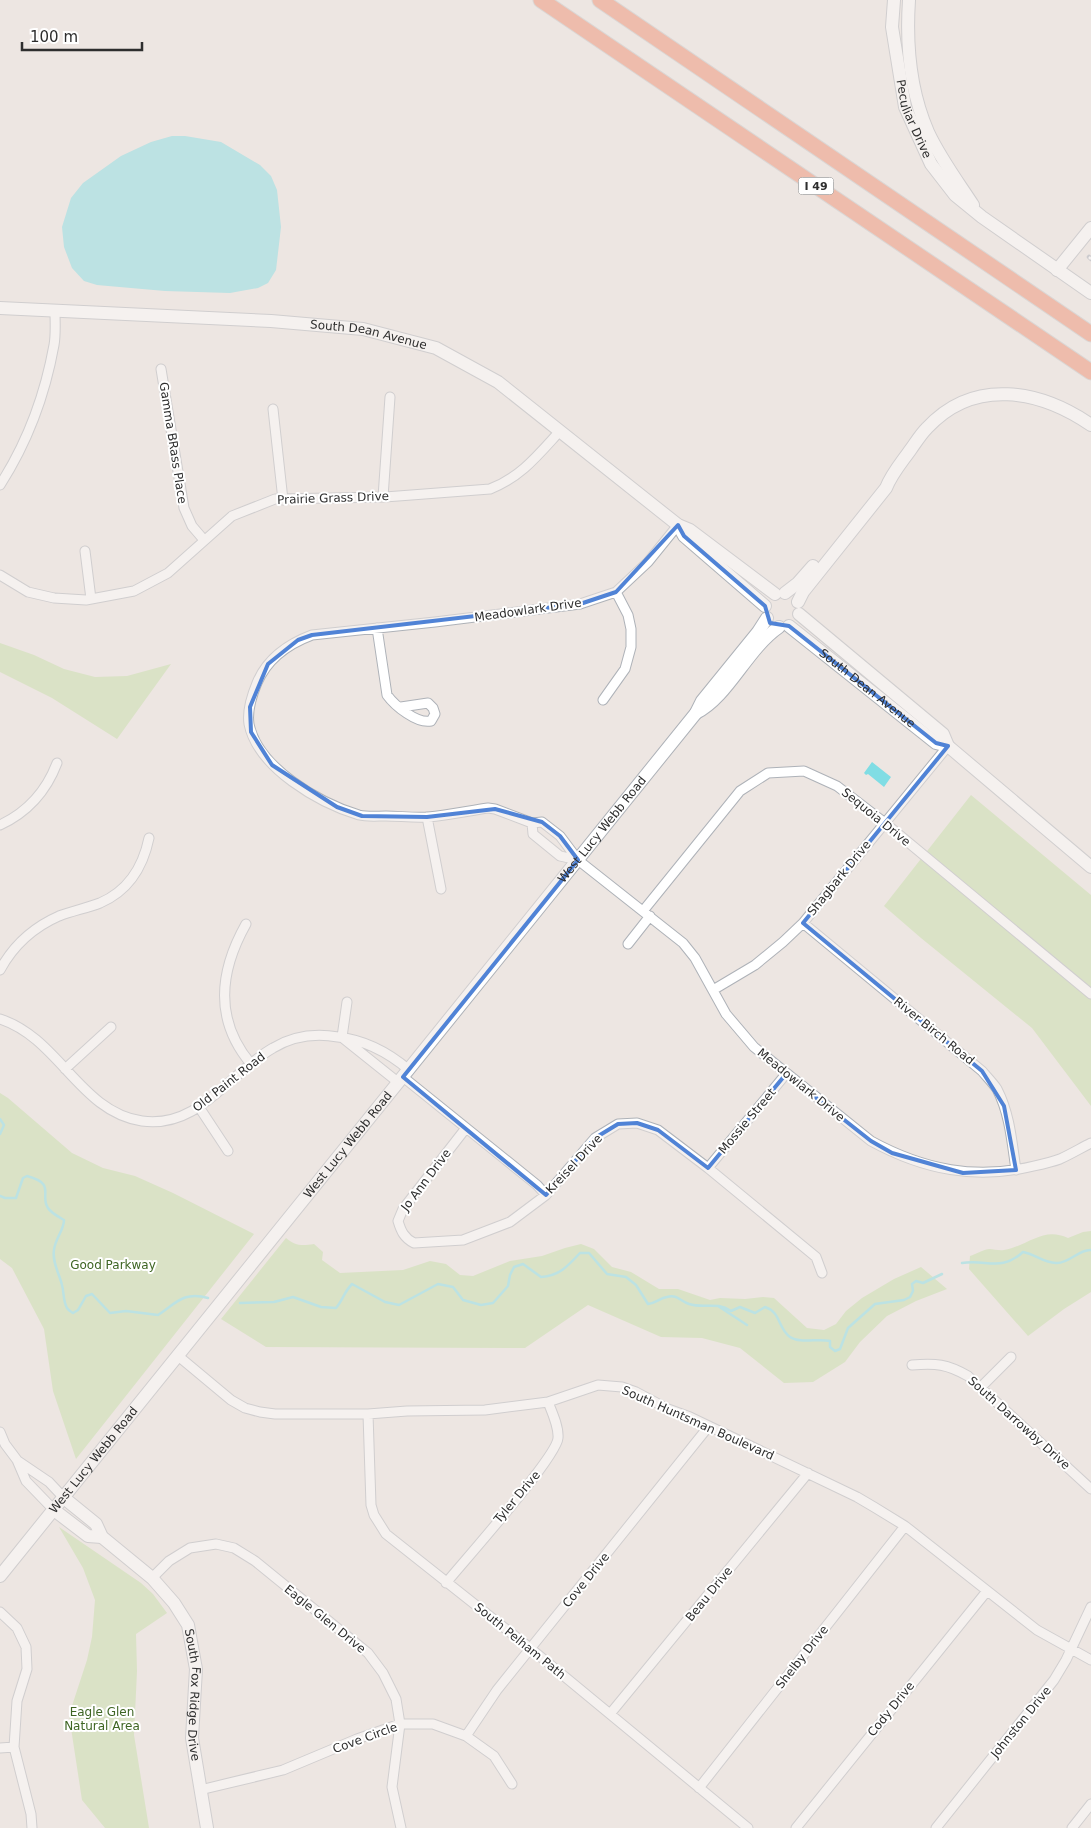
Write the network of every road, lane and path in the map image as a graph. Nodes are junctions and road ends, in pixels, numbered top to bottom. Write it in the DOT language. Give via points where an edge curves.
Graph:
graph roads {
  1 [pos="541,0"];
  2 [pos="600,0"];
  3 [pos="894,0"];
  4 [pos="909,0"];
  5 [pos="982,217"];
  6 [pos="1091,228"];
  7 [pos="1057,270"];
  8 [pos="1091,293"];
  9 [pos="0,308"];
  10 [pos="55,311"];
  11 [pos="1091,334"];
  12 [pos="161,369"];
  13 [pos="1091,372"];
  14 [pos="390,397"];
  15 [pos="273,409"];
  16 [pos="1091,425"];
  17 [pos="560,431"];
  18 [pos="890,478"];
  19 [pos="0,485"];
  20 [pos="383,498"];
  21 [pos="283,500"];
  22 [pos="678,525"];
  23 [pos="204,540"];
  24 [pos="85,551"];
  25 [pos="0,575"];
  26 [pos="616,592"];
  27 [pos="780,593"];
  28 [pos="91,599"];
  29 [pos="799,608"];
  30 [pos="766,612"];
  31 [pos="784,626"];
  32 [pos="377,628"];
  33 [pos="603,700"];
  34 [pos="401,707"];
  35 [pos="696,714"];
  36 [pos="948,746"];
  37 [pos="57,764"];
  38 [pos="427,817"];
  39 [pos="532,823"];
  40 [pos="884,823"];
  41 [pos="0,825"];
  42 [pos="150,838"];
  43 [pos="578,860"];
  44 [pos="1091,867"];
  45 [pos="441,889"];
  46 [pos="647,914"];
  47 [pos="802,923"];
  48 [pos="246,924"];
  49 [pos="628,944"];
  50 [pos="0,970"];
  51 [pos="713,990"];
  52 [pos="1091,994"];
  53 [pos="347,1002"];
  54 [pos="0,1019"];
  55 [pos="111,1027"];
  56 [pos="342,1037"];
  57 [pos="251,1064"];
  58 [pos="65,1069"];
  59 [pos="786,1074"];
  60 [pos="404,1077"];
  61 [pos="199,1108"];
  62 [pos="466,1128"];
  63 [pos="1091,1143"];
  64 [pos="228,1151"];
  65 [pos="708,1168"];
  66 [pos="1016,1170"];
  67 [pos="546,1195"];
  68 [pos="403,1235"];
  69 [pos="822,1272"];
  70 [pos="177,1355"];
  71 [pos="1011,1357"];
  72 [pos="912,1365"];
  73 [pos="981,1387"];
  74 [pos="548,1402"];
  75 [pos="368,1414"];
  76 [pos="709,1426"];
  77 [pos="0,1432"];
  78 [pos="3,1445"];
  79 [pos="17,1460"];
  80 [pos="808,1473"];
  81 [pos="1091,1489"];
  82 [pos="64,1498"];
  83 [pos="54,1510"];
  84 [pos="905,1526"];
  85 [pos="102,1537"];
  86 [pos="0,1576"];
  87 [pos="152,1578"];
  88 [pos="446,1582"];
  89 [pos="987,1591"];
  90 [pos="1091,1607"];
  91 [pos="0,1612"];
  92 [pos="530,1648"];
  93 [pos="1071,1648"];
  94 [pos="1091,1660"];
  95 [pos="610,1714"];
  96 [pos="400,1724"];
  97 [pos="466,1736"];
  98 [pos="14,1747"];
  99 [pos="0,1748"];
  100 [pos="512,1784"];
  101 [pos="699,1788"];
  102 [pos="200,1790"];
  103 [pos="1091,1804"];
  104 [pos="32,1828"];
  105 [pos="207,1828"];
  106 [pos="400,1828"];
  107 [pos="748,1828"];
  108 [pos="796,1828"];
  109 [pos="936,1828"];
  110 [pos="1072,1828"];
  1 -- 13 [label="highway, I 49"];
  2 -- 11 [label="highway, I 49"];
  3 -- 5 [label="street, Peculiar Drive" via="892,27 905,107 931,164 955,195"];
  4 -- 5 [label="street, Peculiar Drive" via="907,31 914,90 929,133"];
  5 -- 7 [label="street, Peculiar Drive"];
  6 -- 7 [label="street"];
  7 -- 8 [label="street, Peculiar Drive"];
  9 -- 10 [label="street, South Dean Avenue"];
  10 -- 17 [label="street, South Dean Avenue" via="271,321 363,329 436,348 498,382"];
  10 -- 19 [label="street" via="54,344 43,391 24,441"];
  12 -- 23 [label="street, Gamma BRass Place" via="184,508 192,526"];
  14 -- 20 [label="street"];
  15 -- 21 [label="street"];
  16 -- 18 [label="street" via="1066,409 1033,397 990,395 961,404 936,419"];
  17 -- 20 [label="street, Prairie Grass Drive" via="520,473 490,489"];
  17 -- 22 [label="street, South Dean Avenue"];
  18 -- 27 [label="street" via="799,582"];
  18 -- 29 [label="street" via="886,488 803,592"];
  20 -- 21 [label="street, Prairie Grass Drive"];
  21 -- 23 [label="street, Prairie Grass Drive" via="275,499 232,516"];
  22 -- 26 [label="street, Meadowlark Drive" via="648,562"];
  22 -- 27 [label="street, South Dean Avenue"];
  22 -- 30 [label="street, South Dean Avenue" via="684,536"];
  23 -- 28 [label="street, Prairie Grass Drive" via="168,573 134,591"];
  24 -- 28 [label="street"];
  25 -- 28 [label="street, Prairie Grass Drive" via="28,592 54,598"];
  26 -- 32 [label="street, Meadowlark Drive" via="580,604"];
  26 -- 33 [label="street" via="628,615 631,647 625,669"];
  27 -- 29 [label="street" via="792,595"];
  27 -- 30 [label="street" via="767,600"];
  29 -- 31 [label="street" via="797,619"];
  29 -- 36 [label="street, South Dean Avenue" via="943,734"];
  30 -- 31 [label="street" via="770,623"];
  30 -- 35 [label="street, West Lucy Webb Road" via="758,632 702,701"];
  31 -- 35 [label="street, West Lucy Webb Road" via="758,646 708,707"];
  31 -- 36 [label="street, South Dean Avenue" via="936,743"];
  32 -- 34 [label="street" via="387,695"];
  32 -- 38 [label="street, Meadowlark Drive" via="312,635 281,651 268,664 254,693 250,707 251,732 272,765 337,807 362,816"];
  35 -- 43 [label="street, West Lucy Webb Road"];
  36 -- 40 [label="street, Shagbark Drive"];
  36 -- 44 [label="street, South Dean Avenue"];
  37 -- 41 [label="street" via="38,798 17,816"];
  38 -- 39 [label="street, Meadowlark Drive" via="488,808"];
  38 -- 45 [label="street"];
  39 -- 43 [label="street, Meadowlark Drive" via="542,822 560,836"];
  39 -- 43 [label="street" via="533,834 560,856"];
  40 -- 46 [label="street, Sequoia Drive" via="838,786 804,771 768,773 740,791"];
  40 -- 47 [label="street, Shagbark Drive"];
  40 -- 52 [label="street, Sequoia Drive"];
  42 -- 50 [label="street" via="140,867 128,883 98,903 60,916 32,932 11,952"];
  43 -- 46 [label="street, Meadowlark Drive"];
  43 -- 60 [label="street, West Lucy Webb Road"];
  46 -- 49 [label="street, Sequoia Drive"];
  46 -- 51 [label="street, Meadowlark Drive" via="682,943 695,958"];
  47 -- 51 [label="street, Shagbark Drive" via="755,965"];
  47 -- 66 [label="street, River Birch Road" via="982,1070 996,1088 1004,1106"];
  48 -- 57 [label="street" via="236,940 229,962 224,1001 230,1031"];
  51 -- 59 [label="street, Meadowlark Drive" via="740,1032"];
  53 -- 56 [label="street"];
  54 -- 58 [label="street, Old Paint Road" via="34,1036"];
  55 -- 58 [label="street"];
  56 -- 57 [label="street, Old Paint Road" via="324,1034 295,1038 272,1048"];
  56 -- 60 [label="street, Old Paint Road"];
  56 -- 60 [label="street, Old Paint Road" via="388,1054"];
  57 -- 61 [label="street, Old Paint Road"];
  58 -- 61 [label="street, Old Paint Road" via="102,1104 129,1118 168,1120"];
  59 -- 65 [label="street, Mossie Street"];
  59 -- 66 [label="street, Meadowlark Drive" via="871,1141 892,1153 963,1173"];
  60 -- 62 [label="street, Old Paint Road"];
  60 -- 70 [label="street, West Lucy Webb Road"];
  61 -- 64 [label="street"];
  62 -- 67 [label="street, Old Paint Road"];
  62 -- 68 [label="street, Jo Ann Drive" via="403,1209 398,1220"];
  63 -- 66 [label="street, Meadowlark Drive" via="1059,1160"];
  65 -- 67 [label="street, Kreisel Drive" via="658,1130 637,1122 618,1124 596,1138"];
  65 -- 69 [label="street, Kreisel Drive" via="816,1257"];
  67 -- 68 [label="street, Kreisel Drive" via="510,1222 464,1240 414,1243"];
  70 -- 75 [label="street, South Huntsman Boulevard" via="230,1400 245,1408 275,1414"];
  70 -- 82 [label="street, West Lucy Webb Road"];
  71 -- 73 [label="street"];
  72 -- 73 [label="street, South Darrowby Drive" via="934,1363 952,1366"];
  73 -- 81 [label="street, South Darrowby Drive"];
  74 -- 75 [label="street, South Huntsman Boulevard" via="485,1410"];
  74 -- 76 [label="street, South Huntsman Boulevard" via="598,1385 611,1385 636,1392"];
  74 -- 88 [label="street, Tyler Drive" via="559,1439 554,1449 539,1472"];
  75 -- 88 [label="street, South Pelham Path" via="370,1492 374,1515 394,1542"];
  76 -- 80 [label="street, South Huntsman Boulevard"];
  76 -- 92 [label="street, Cove Drive"];
  77 -- 78 [label="street, South Fox Ridge Drive"];
  78 -- 79 [label="street, South Fox Ridge Drive"];
  79 -- 82 [label="street, South Fox Ridge Drive" via="49,1482"];
  79 -- 83 [label="street, South Fox Ridge Drive" via="26,1481"];
  80 -- 84 [label="street, South Huntsman Boulevard"];
  80 -- 95 [label="street, Beau Drive"];
  82 -- 83 [label="street, West Lucy Webb Road"];
  82 -- 85 [label="street, South Fox Ridge Drive" via="96,1524"];
  83 -- 85 [label="street, South Fox Ridge Drive" via="88,1536"];
  83 -- 86 [label="street, West Lucy Webb Road"];
  84 -- 89 [label="street, South Huntsman Boulevard"];
  84 -- 101 [label="street, Shelby Drive"];
  85 -- 87 [label="street, South Fox Ridge Drive"];
  87 -- 96 [label="street, Eagle Glen Drive" via="168,1561 190,1548 216,1544 234,1548 255,1561 368,1653 383,1673 396,1700"];
  87 -- 102 [label="street, South Fox Ridge Drive" via="188,1625 196,1669 192,1738"];
  88 -- 92 [label="street, South Pelham Path"];
  89 -- 93 [label="street, South Huntsman Boulevard" via="1050,1639"];
  89 -- 108 [label="street, Cody Drive"];
  90 -- 93 [label="street, Johnston Drive"];
  91 -- 98 [label="street" via="17,1628 26,1648 27,1669 17,1701"];
  92 -- 95 [label="street, South Pelham Path"];
  92 -- 97 [label="street, Cove Drive"];
  93 -- 94 [label="street, South Huntsman Boulevard"];
  93 -- 109 [label="street, Johnston Drive" via="1054,1680"];
  95 -- 101 [label="street, South Pelham Path"];
  96 -- 97 [label="street, Cove Circle" via="432,1724"];
  96 -- 102 [label="street, Cove Circle" via="283,1770"];
  96 -- 106 [label="street, Eagle Glen Drive" via="392,1787"];
  97 -- 100 [label="street, Cove Circle" via="494,1756"];
  98 -- 99 [label="street"];
  98 -- 104 [label="street"];
  101 -- 107 [label="street, South Pelham Path"];
  102 -- 105 [label="street, South Fox Ridge Drive"];
  103 -- 110 [label="street"];
}
